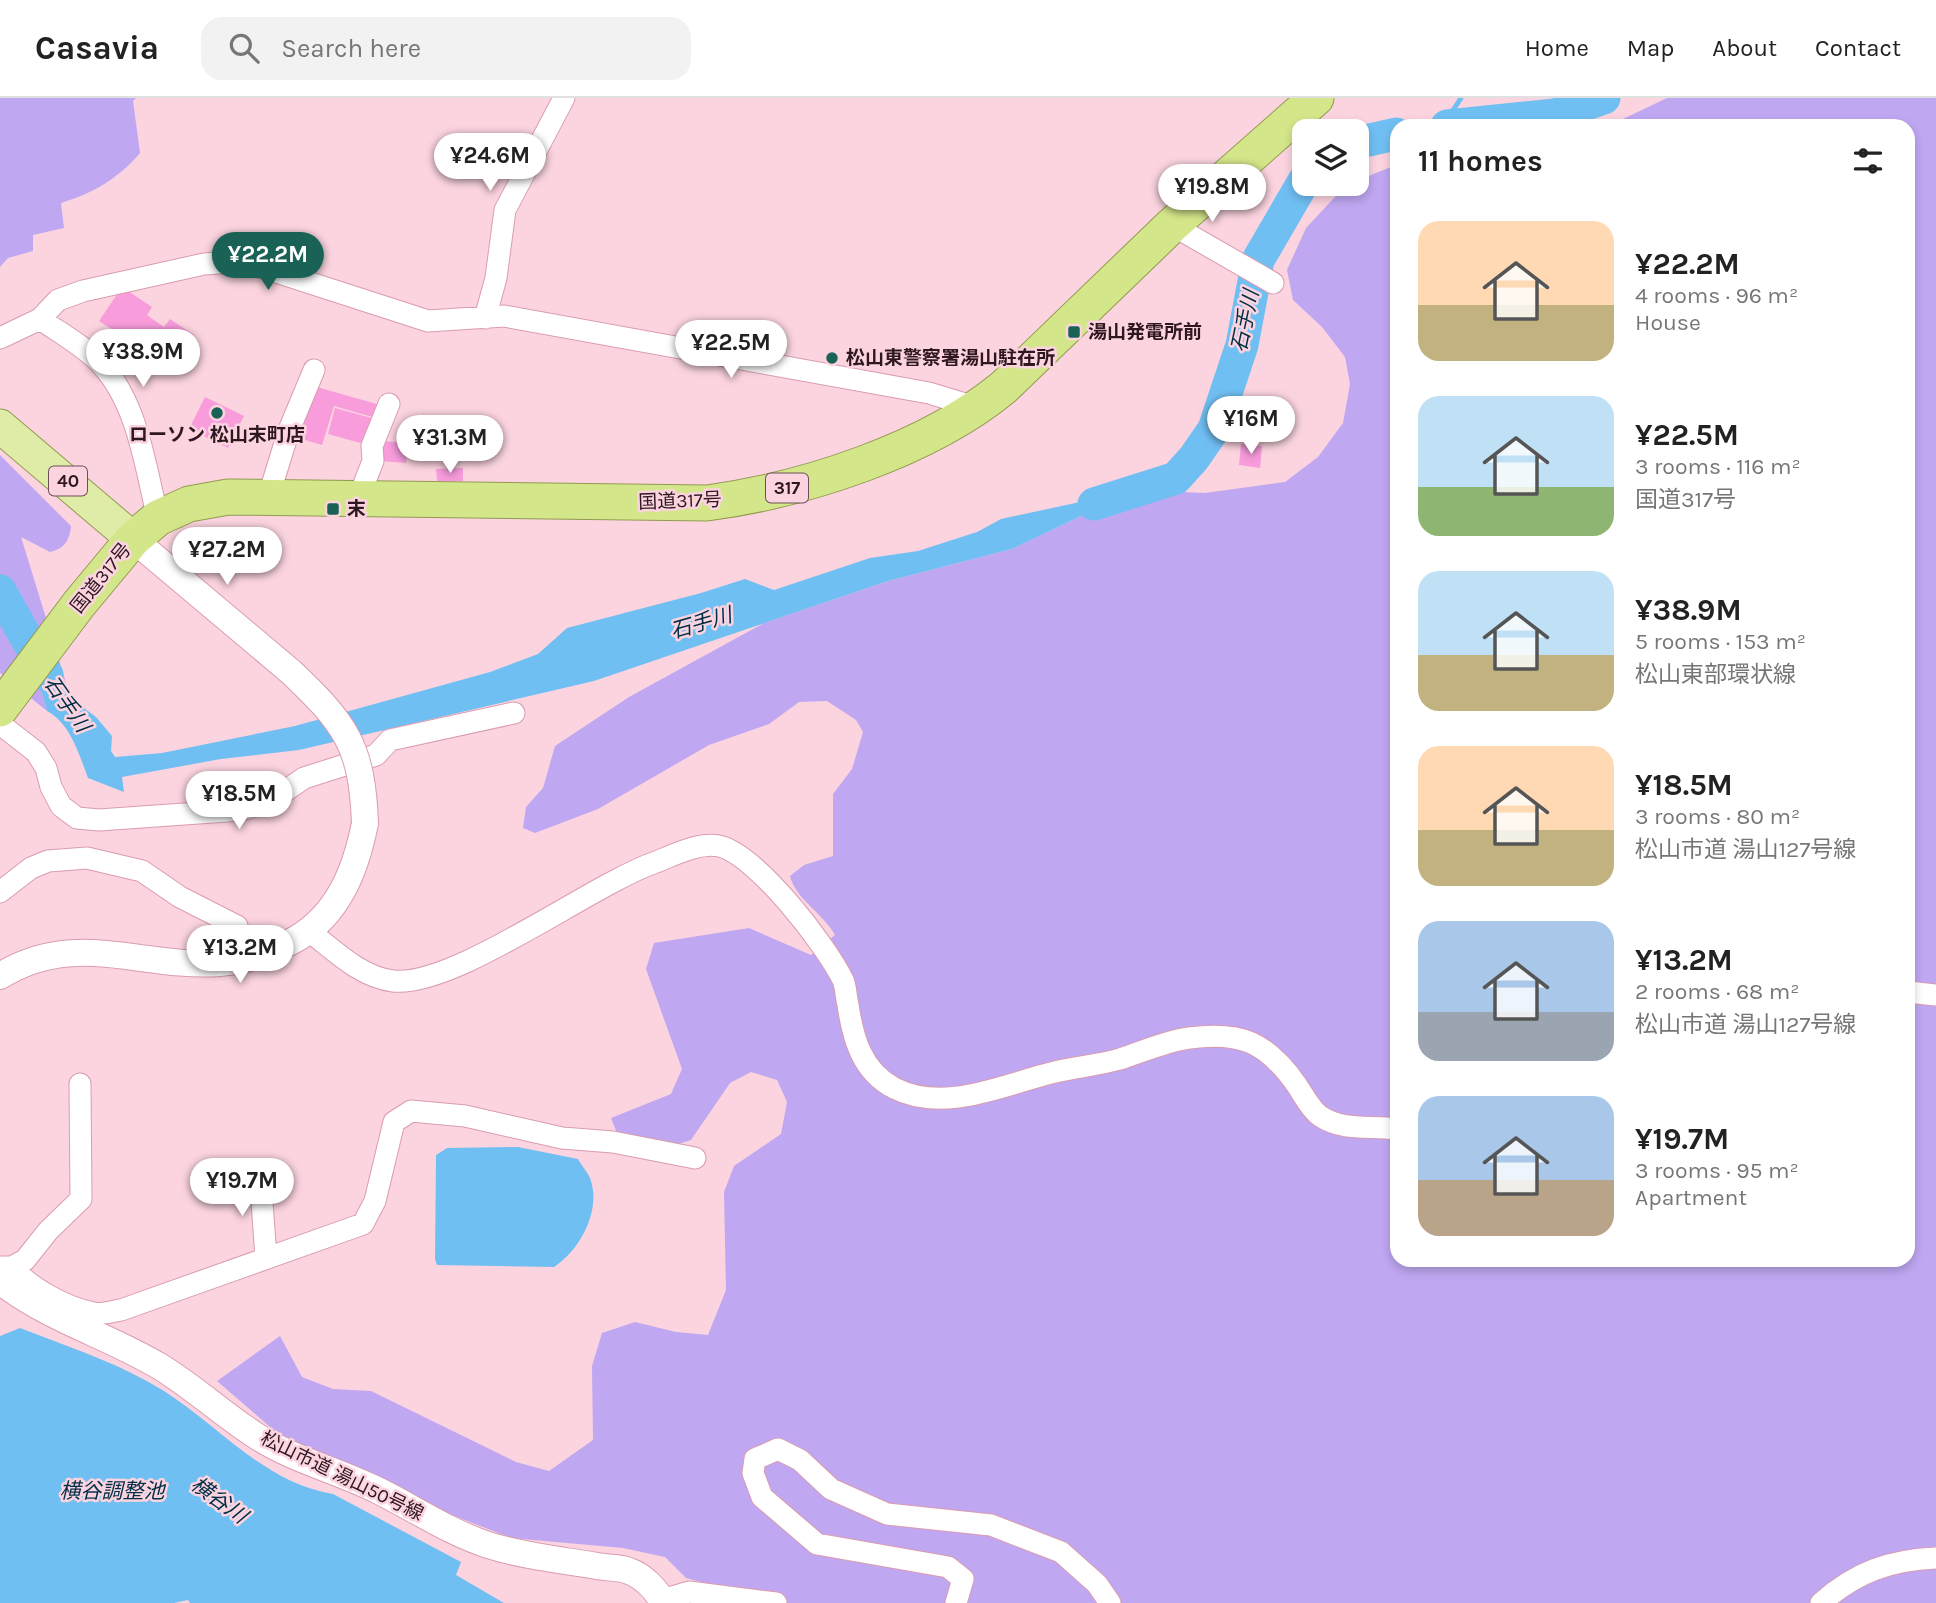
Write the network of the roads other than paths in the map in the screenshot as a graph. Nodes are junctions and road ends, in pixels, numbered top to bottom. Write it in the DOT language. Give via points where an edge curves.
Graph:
graph roads {
  1 [pos="564,98"];
  2 [pos="1316,98"];
  3 [pos="1172,225"];
  4 [pos="1273,283"];
  5 [pos="485,318"];
  6 [pos="40,319"];
  7 [pos="0,338"];
  8 [pos="314,370"];
  9 [pos="389,404"];
  10 [pos="978,408"];
  11 [pos="0,426"];
  12 [pos="268,498"];
  13 [pos="364,499"];
  14 [pos="146,528"];
  15 [pos="1,712"];
  16 [pos="514,713"];
  17 [pos="0,892"];
  18 [pos="309,931"];
  19 [pos="244,961"];
  20 [pos="0,975"];
  21 [pos="1915,993"];
  22 [pos="1936,995"];
  23 [pos="80,1084"];
  24 [pos="1390,1129"];
  25 [pos="695,1158"];
  26 [pos="218,1178"];
  27 [pos="266,1258"];
  28 [pos="4,1272"];
  29 [pos="1936,1558"];
  30 [pos="662,1601"];
  31 [pos="776,1603"];
  32 [pos="956,1603"];
  33 [pos="1110,1603"];
  34 [pos="1821,1603"];
  1 -- 5 [label="street" via="505,209 496,278"];
  2 -- 3 [label="highway, 国道317号 / 317"];
  3 -- 4 [label="street"];
  3 -- 10 [label="highway, 国道317号 / 317"];
  5 -- 6 [label="street" via="428,321 233,262 83,291 58,300"];
  5 -- 10 [label="street" via="503,316 929,393"];
  6 -- 7 [label="street"];
  6 -- 14 [label="street" via="101,364 126,402 139,438"];
  8 -- 12 [label="street"];
  9 -- 13 [label="street" via="372,446"];
  10 -- 13 [label="highway, 国道317号 / 317" via="937,432 845,470 744,498 665,503"];
  11 -- 14 [label="main road, 40"];
  12 -- 13 [label="highway, 国道317号 / 317"];
  12 -- 14 [label="highway, 国道317号 / 317" via="189,504"];
  14 -- 15 [label="highway, 国道317号 / 317" via="79,604"];
  14 -- 18 [label="street, bridge" via="326,705 357,755 364,786 360,852 334,906"];
  15 -- 16 [label="street" via="36,752 61,806 77,818 136,820 241,810 269,802 304,778 376,755 390,740"];
  17 -- 19 [label="street" via="48,861 87,858 124,865 237,926"];
  18 -- 19 [label="street"];
  18 -- 24 [label="street" via="359,970 394,981 440,974 631,871 691,849 718,845 745,856 793,910 844,981 860,1054 874,1072 902,1091 965,1097 1188,1038 1242,1037 1263,1048 1288,1072 1318,1115 1345,1128"];
  19 -- 20 [label="street" via="217,964 69,951 43,956"];
  21 -- 22 [label="street"];
  23 -- 28 [label="street" via="81,1199 25,1260"];
  25 -- 27 [label="street" via="614,1142 562,1138 465,1116 411,1111 394,1122 376,1201 363,1224"];
  26 -- 27 [label="street" via="261,1188"];
  27 -- 28 [label="street" via="121,1310 96,1314 63,1303 20,1276"];
  28 -- 30 [label="street, 松山市道 湯山50号線" via="24,1299 158,1365 259,1438 308,1463 377,1489 464,1537 503,1550 628,1570 647,1581"];
  29 -- 34 [label="street" via="1900,1560 1868,1570"];
  30 -- 31 [label="street" via="689,1592"];
  32 -- 33 [label="street" via="963,1579 948,1567 817,1544 762,1497 753,1473 755,1459 779,1449 800,1460 831,1489 887,1514 991,1525 1062,1552 1097,1584"];
}
